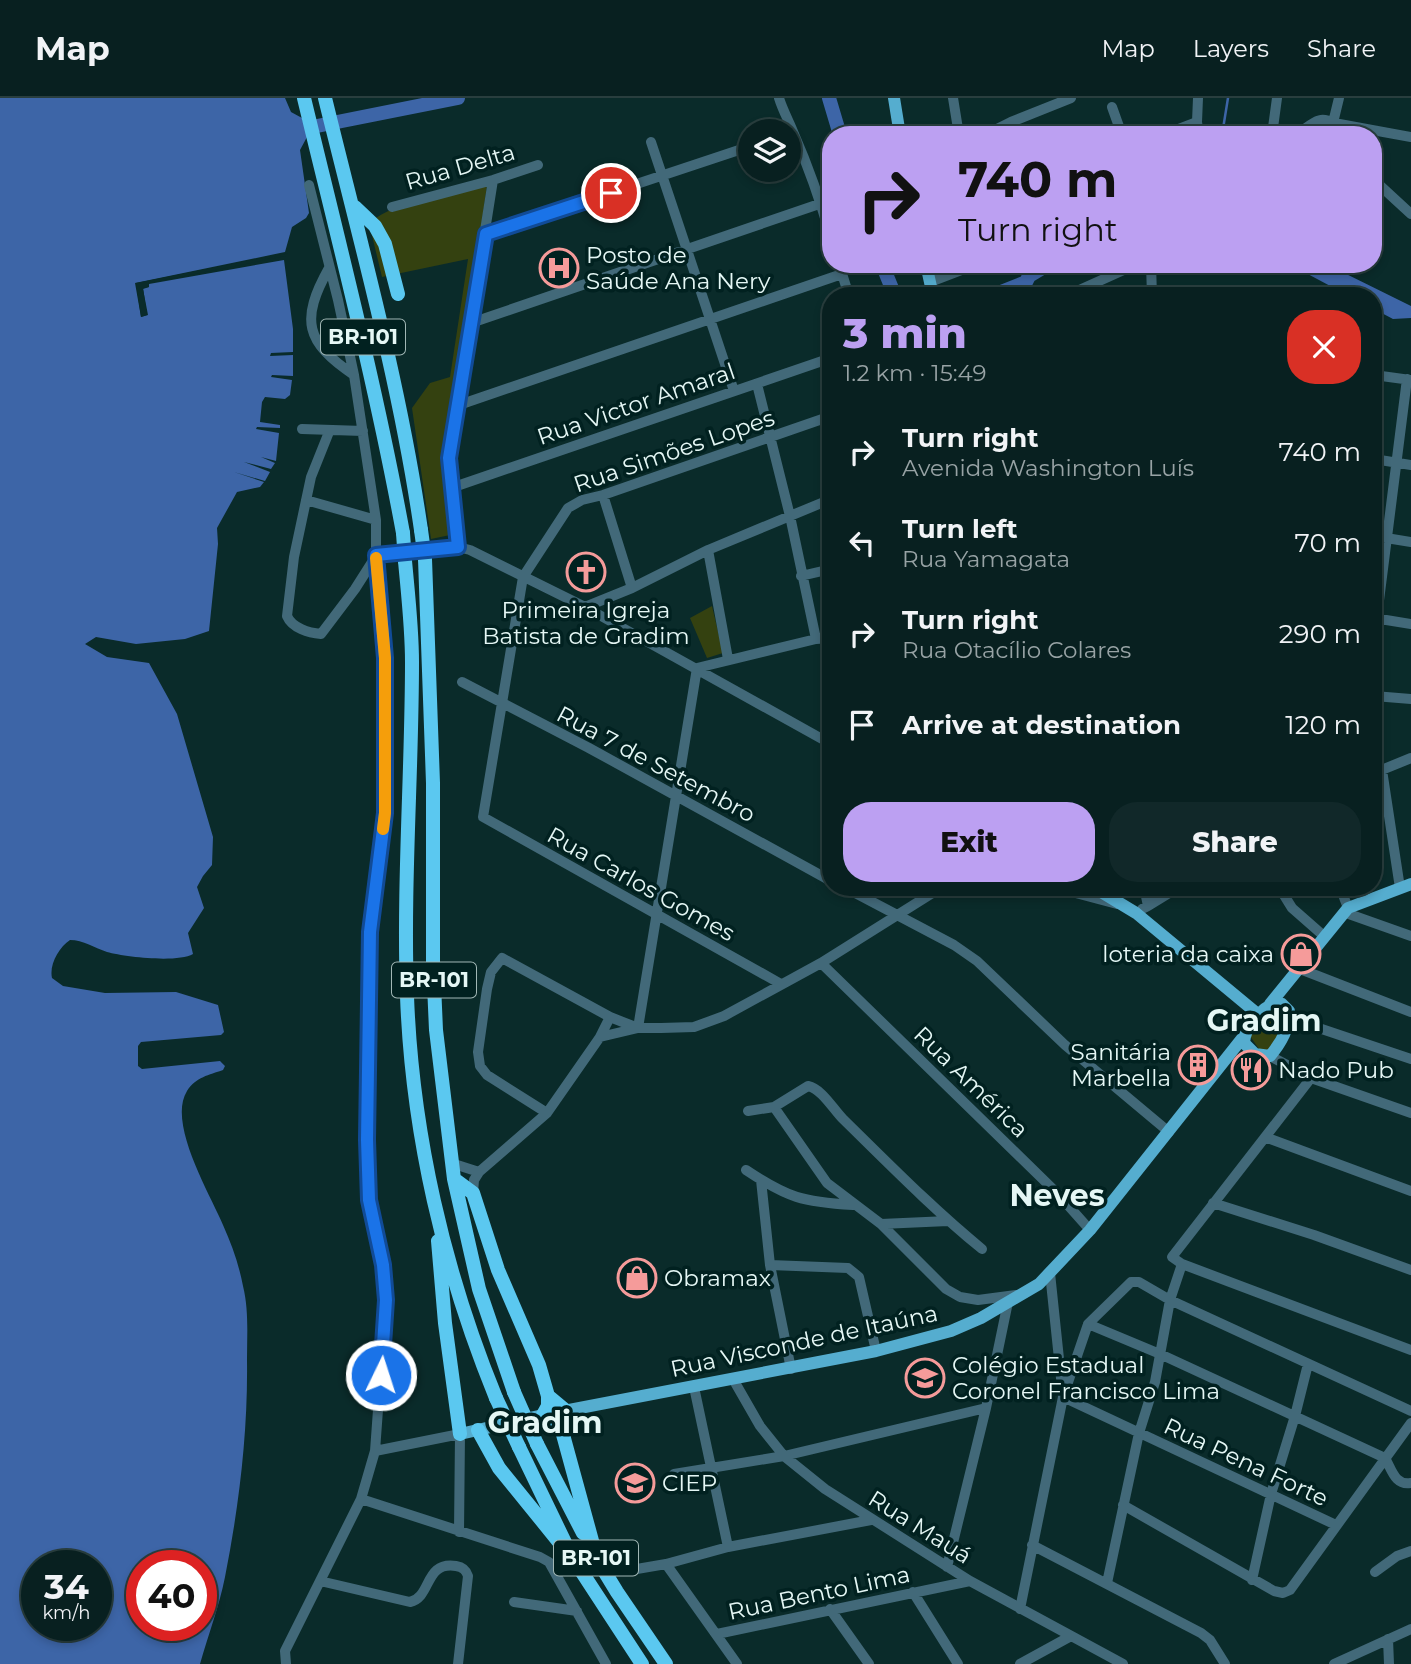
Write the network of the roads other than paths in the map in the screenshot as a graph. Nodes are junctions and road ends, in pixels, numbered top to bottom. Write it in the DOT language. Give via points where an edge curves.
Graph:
graph roads {
  1 [pos="779,98"];
  2 [pos="894,98"];
  3 [pos="953,98"];
  4 [pos="1071,98"];
  5 [pos="1198,98"];
  6 [pos="1277,98"];
  7 [pos="1339,98"];
  8 [pos="325,100"];
  9 [pos="305,102"];
  10 [pos="1112,107"];
  11 [pos="785,119"];
  12 [pos="1197,122"];
  13 [pos="1334,123"];
  14 [pos="899,126"];
  15 [pos="958,126"];
  16 [pos="1003,126"];
  17 [pos="1119,126"];
  18 [pos="1187,126"];
  19 [pos="1198,126"];
  20 [pos="1273,126"];
  21 [pos="1309,126"];
  22 [pos="1333,126"];
  23 [pos="1350,126"];
  24 [pos="1382,132"];
  25 [pos="1411,137"];
  26 [pos="651,142"];
  27 [pos="738,151"];
  28 [pos="801,152"];
  29 [pos="538,165"];
  30 [pos="662,177"];
  31 [pos="493,180"];
  32 [pos="309,185"];
  33 [pos="1382,187"];
  34 [pos="822,194"];
  35 [pos="822,203"];
  36 [pos="354,205"];
  37 [pos="392,207"];
  38 [pos="1411,214"];
  39 [pos="486,234"];
  40 [pos="686,251"];
  41 [pos="329,268"];
  42 [pos="830,273"];
  43 [pos="928,273"];
  44 [pos="954,273"];
  45 [pos="1120,273"];
  46 [pos="930,282"];
  47 [pos="931,287"];
  48 [pos="1093,287"];
  49 [pos="398,293"];
  50 [pos="710,321"];
  51 [pos="471,323"];
  52 [pos="822,361"];
  53 [pos="354,375"];
  54 [pos="1382,376"];
  55 [pos="1409,380"];
  56 [pos="757,384"];
  57 [pos="734,391"];
  58 [pos="456,406"];
  59 [pos="822,419"];
  60 [pos="302,429"];
  61 [pos="363,431"];
  62 [pos="329,432"];
  63 [pos="769,438"];
  64 [pos="1382,460"];
  65 [pos="1398,463"];
  66 [pos="1411,465"];
  67 [pos="454,487"];
  68 [pos="603,495"];
  69 [pos="306,500"];
  70 [pos="822,503"];
  71 [pos="790,516"];
  72 [pos="376,520"];
  73 [pos="1382,537"];
  74 [pos="1388,538"];
  75 [pos="1411,542"];
  76 [pos="458,547"];
  77 [pos="708,550"];
  78 [pos="376,555"];
  79 [pos="822,571"];
  80 [pos="802,576"];
  81 [pos="523,577"];
  82 [pos="1382,578"];
  83 [pos="632,588"];
  84 [pos="585,607"];
  85 [pos="1382,619"];
  86 [pos="1411,624"];
  87 [pos="816,639"];
  88 [pos="822,639"];
  89 [pos="728,659"];
  90 [pos="697,668"];
  91 [pos="462,682"];
  92 [pos="1382,697"];
  93 [pos="1411,699"];
  94 [pos="502,704"];
  95 [pos="822,739"];
  96 [pos="1411,758"];
  97 [pos="1382,769"];
  98 [pos="1382,787"];
  99 [pos="677,797"];
  100 [pos="822,875"];
  101 [pos="1406,886"];
  102 [pos="860,896"];
  103 [pos="928,896"];
  104 [pos="1088,896"];
  105 [pos="1111,896"];
  106 [pos="1141,896"];
  107 [pos="1162,896"];
  108 [pos="1285,896"];
  109 [pos="1343,896"];
  110 [pos="1381,896"];
  111 [pos="1382,896"];
  112 [pos="1137,909"];
  113 [pos="1347,910"];
  114 [pos="656,916"];
  115 [pos="897,916"];
  116 [pos="1411,936"];
  117 [pos="1325,937"];
  118 [pos="821,963"];
  119 [pos="1300,969"];
  120 [pos="781,984"];
  121 [pos="1282,990"];
  122 [pos="1270,1004"];
  123 [pos="1411,1012"];
  124 [pos="1259,1015"];
  125 [pos="1289,1015"];
  126 [pos="610,1017"];
  127 [pos="638,1028"];
  128 [pos="1244,1036"];
  129 [pos="600,1037"];
  130 [pos="1255,1054"];
  131 [pos="1270,1056"];
  132 [pos="1411,1059"];
  133 [pos="1223,1062"];
  134 [pos="1311,1078"];
  135 [pos="774,1107"];
  136 [pos="748,1111"];
  137 [pos="547,1113"];
  138 [pos="1411,1113"];
  139 [pos="1169,1132"];
  140 [pos="1265,1138"];
  141 [pos="451,1163"];
  142 [pos="746,1170"];
  143 [pos="479,1172"];
  144 [pos="454,1179"];
  145 [pos="761,1180"];
  146 [pos="1411,1191"];
  147 [pos="473,1193"];
  148 [pos="1213,1203"];
  149 [pos="854,1205"];
  150 [pos="438,1218"];
  151 [pos="948,1221"];
  152 [pos="881,1224"];
  153 [pos="1090,1230"];
  154 [pos="982,1249"];
  155 [pos="1182,1264"];
  156 [pos="771,1265"];
  157 [pos="1411,1270"];
  158 [pos="1049,1273"];
  159 [pos="1024,1294"];
  160 [pos="1170,1300"];
  161 [pos="1008,1302"];
  162 [pos="1088,1324"];
  163 [pos="1411,1350"];
  164 [pos="876,1351"];
  165 [pos="1160,1354"];
  166 [pos="1308,1364"];
  167 [pos="791,1368"];
  168 [pos="733,1379"];
  169 [pos="694,1387"];
  170 [pos="548,1396"];
  171 [pos="1063,1397"];
  172 [pos="986,1408"];
  173 [pos="565,1411"];
  174 [pos="1411,1411"];
  175 [pos="543,1415"];
  176 [pos="1295,1416"];
  177 [pos="1411,1423"];
  178 [pos="478,1430"];
  179 [pos="562,1431"];
  180 [pos="1139,1433"];
  181 [pos="460,1434"];
  182 [pos="375,1451"];
  183 [pos="784,1456"];
  184 [pos="1385,1458"];
  185 [pos="712,1467"];
  186 [pos="674,1474"];
  187 [pos="1411,1483"];
  188 [pos="1270,1494"];
  189 [pos="360,1499"];
  190 [pos="1123,1505"];
  191 [pos="871,1520"];
  192 [pos="1336,1525"];
  193 [pos="459,1532"];
  194 [pos="1032,1545"];
  195 [pos="728,1547"];
  196 [pos="1411,1551"];
  197 [pos="572,1557"];
  198 [pos="597,1559"];
  199 [pos="666,1564"];
  200 [pos="947,1567"];
  201 [pos="631,1570"];
  202 [pos="1375,1572"];
  203 [pos="1252,1580"];
  204 [pos="320,1581"];
  205 [pos="970,1581"];
  206 [pos="1107,1583"];
  207 [pos="913,1592"];
  208 [pos="514,1602"];
  209 [pos="830,1609"];
  210 [pos="1020,1609"];
  211 [pos="578,1611"];
  212 [pos="1411,1629"];
  213 [pos="717,1634"];
  214 [pos="1071,1636"];
  215 [pos="1388,1639"];
  216 [pos="285,1651"];
  217 [pos="277,1664"];
  218 [pos="286,1664"];
  219 [pos="458,1664"];
  220 [pos="606,1664"];
  221 [pos="642,1664"];
  222 [pos="666,1664"];
  223 [pos="737,1664"];
  224 [pos="869,1664"];
  225 [pos="958,1664"];
  226 [pos="1020,1664"];
  227 [pos="1123,1664"];
  228 [pos="1225,1664"];
  229 [pos="1334,1664"];
  230 [pos="1389,1664"];
  1 -- 11 [label="street"];
  2 -- 14 [label="main road"];
  3 -- 15 [label="street"];
  4 -- 16 [label="street"];
  5 -- 12 [label="street"];
  6 -- 20 [label="street"];
  7 -- 13 [label="street"];
  8 -- 36 [label="highway, BR-101"];
  9 -- 150 [label="highway, BR-101, bridge" via="368,357 403,533 412,659 407,996 414,1086"];
  10 -- 17 [label="street"];
  12 -- 18 [label="street"];
  12 -- 19 [label="street"];
  13 -- 21 [label="street" via="1326,119"];
  13 -- 22 [label="street"];
  13 -- 23 [label="street"];
  24 -- 25 [label="street"];
  26 -- 30 [label="street"];
  27 -- 30 [label="street"];
  28 -- 34 [label="street"];
  29 -- 31 [label="street, Rua Delta"];
  30 -- 39 [label="street"];
  30 -- 40 [label="street"];
  31 -- 37 [label="street, Rua Delta"];
  31 -- 39 [label="street"];
  32 -- 41 [label="street"];
  33 -- 38 [label="street"];
  35 -- 40 [label="street"];
  36 -- 49 [label="highway" via="385,244"];
  36 -- 141 [label="highway, BR-101, bridge" via="401,413 425,559 433,783 433,976"];
  39 -- 51 [label="street"];
  40 -- 50 [label="street"];
  40 -- 51 [label="street"];
  41 -- 53 [label="street"];
  41 -- 53 [label="street" via="312,312 313,330 329,358"];
  42 -- 50 [label="street"];
  43 -- 46 [label="main road"];
  44 -- 46 [label="street"];
  45 -- 48 [label="street"];
  46 -- 47 [label="main road"];
  50 -- 57 [label="street"];
  50 -- 58 [label="street"];
  51 -- 58 [label="street"];
  52 -- 56 [label="street, Rua Victor Amaral"];
  53 -- 61 [label="street"];
  54 -- 55 [label="street"];
  55 -- 65 [label="street"];
  56 -- 57 [label="street, Rua Victor Amaral"];
  56 -- 63 [label="street"];
  57 -- 67 [label="street, Rua Victor Amaral"];
  58 -- 67 [label="street" via="449,458"];
  59 -- 63 [label="street, Rua Simões Lopes"];
  60 -- 62 [label="street"];
  61 -- 62 [label="street"];
  61 -- 72 [label="street"];
  62 -- 69 [label="street"];
  63 -- 68 [label="street, Rua Simões Lopes"];
  63 -- 71 [label="street"];
  64 -- 65 [label="street"];
  65 -- 66 [label="street"];
  65 -- 74 [label="street"];
  67 -- 76 [label="street"];
  68 -- 81 [label="street, Rua Simões Lopes" via="568,508"];
  68 -- 83 [label="street"];
  69 -- 72 [label="street"];
  69 -- 78 [label="street" via="287,617 292,624 316,634 324,631"];
  70 -- 71 [label="street"];
  71 -- 77 [label="street"];
  71 -- 80 [label="street"];
  72 -- 78 [label="street"];
  73 -- 74 [label="street"];
  74 -- 75 [label="street"];
  74 -- 82 [label="street"];
  76 -- 78 [label="street"];
  76 -- 81 [label="street"];
  77 -- 83 [label="street"];
  77 -- 89 [label="street"];
  78 -- 182 [label="street" via="385,658 385,813 370,932 367,1140 369,1200 386,1300"];
  79 -- 80 [label="street"];
  80 -- 87 [label="street"];
  81 -- 84 [label="street"];
  81 -- 94 [label="street"];
  83 -- 84 [label="street"];
  84 -- 90 [label="street"];
  85 -- 86 [label="street"];
  87 -- 88 [label="street"];
  87 -- 89 [label="street"];
  89 -- 90 [label="street"];
  90 -- 95 [label="street"];
  90 -- 99 [label="street"];
  91 -- 94 [label="street, Rua 7 de Setembro"];
  92 -- 93 [label="street"];
  94 -- 99 [label="street, Rua 7 de Setembro"];
  94 -- 114 [label="street, Rua Carlos Gomes" via="482,817"];
  96 -- 97 [label="street"];
  98 -- 101 [label="street"];
  99 -- 100 [label="street, Rua 7 de Setembro"];
  99 -- 114 [label="street"];
  101 -- 111 [label="main road"];
  102 -- 115 [label="street"];
  103 -- 115 [label="street"];
  104 -- 112 [label="street"];
  105 -- 112 [label="main road"];
  106 -- 112 [label="street"];
  107 -- 112 [label="street"];
  108 -- 117 [label="street"];
  109 -- 113 [label="street"];
  110 -- 113 [label="main road"];
  112 -- 124 [label="main road"];
  113 -- 116 [label="street"];
  113 -- 117 [label="main road"];
  114 -- 120 [label="street, Rua Carlos Gomes"];
  114 -- 127 [label="street"];
  115 -- 118 [label="street"];
  115 -- 139 [label="street" via="977,961 1065,1045"];
  117 -- 119 [label="main road"];
  118 -- 120 [label="street"];
  118 -- 153 [label="street, Rua América"];
  119 -- 121 [label="main road"];
  119 -- 123 [label="street"];
  120 -- 127 [label="street" via="694,1027"];
  121 -- 122 [label="main road"];
  121 -- 125 [label="main road"];
  122 -- 124 [label="main road, Rua Visconde de Itaúna"];
  122 -- 125 [label="main road" via="1282,1004"];
  124 -- 128 [label="main road, Rua Visconde de Itaúna"];
  125 -- 131 [label="main road" via="1284,1035"];
  125 -- 132 [label="street"];
  126 -- 127 [label="street"];
  126 -- 129 [label="street"];
  126 -- 137 [label="street" via="502,958 491,972 478,1052 480,1066 486,1075"];
  127 -- 129 [label="street"];
  128 -- 130 [label="main road"];
  128 -- 133 [label="main road, Rua Visconde de Itaúna"];
  129 -- 137 [label="street"];
  130 -- 131 [label="main road"];
  130 -- 133 [label="main road"];
  131 -- 134 [label="street"];
  133 -- 139 [label="main road, Rua Visconde de Itaúna"];
  134 -- 138 [label="street"];
  134 -- 140 [label="street"];
  135 -- 136 [label="street"];
  135 -- 149 [label="street" via="827,1183"];
  135 -- 151 [label="street" via="807,1086 815,1089"];
  137 -- 143 [label="street"];
  139 -- 153 [label="main road, Rua Visconde de Itaúna"];
  140 -- 146 [label="street"];
  140 -- 148 [label="street"];
  141 -- 143 [label="street"];
  141 -- 144 [label="highway, BR-101"];
  142 -- 145 [label="street"];
  143 -- 147 [label="street"];
  144 -- 147 [label="highway"];
  144 -- 198 [label="highway, BR-101, bridge" via="479,1289 514,1392"];
  145 -- 149 [label="street" via="792,1197"];
  145 -- 156 [label="street"];
  147 -- 170 [label="highway"];
  148 -- 155 [label="street" via="1172,1255"];
  148 -- 157 [label="street"];
  149 -- 152 [label="street"];
  150 -- 181 [label="highway"];
  150 -- 197 [label="highway, BR-101, bridge" via="477,1352"];
  151 -- 152 [label="street"];
  151 -- 154 [label="street"];
  152 -- 159 [label="street" via="946,1289 960,1297 978,1300"];
  153 -- 158 [label="main road, Rua Visconde de Itaúna"];
  155 -- 160 [label="street"];
  155 -- 163 [label="street"];
  156 -- 164 [label="street" via="853,1270 859,1277"];
  156 -- 167 [label="street"];
  158 -- 159 [label="main road, Rua Visconde de Itaúna"];
  158 -- 171 [label="street"];
  159 -- 161 [label="main road, Rua Visconde de Itaúna"];
  160 -- 162 [label="street" via="1131,1282"];
  160 -- 165 [label="street"];
  160 -- 166 [label="street"];
  161 -- 164 [label="main road, Rua Visconde de Itaúna" via="951,1331"];
  161 -- 172 [label="street"];
  162 -- 165 [label="street"];
  162 -- 171 [label="street"];
  164 -- 167 [label="main road, Rua Visconde de Itaúna"];
  165 -- 176 [label="street"];
  165 -- 180 [label="street"];
  166 -- 174 [label="street"];
  166 -- 176 [label="street"];
  167 -- 168 [label="main road, Rua Visconde de Itaúna"];
  168 -- 169 [label="main road, Rua Visconde de Itaúna"];
  168 -- 183 [label="street, Rua Mauá"];
  169 -- 173 [label="main road, Rua Visconde de Itaúna"];
  169 -- 185 [label="street"];
  170 -- 173 [label="highway"];
  170 -- 175 [label="highway"];
  171 -- 180 [label="street, Rua Pena Forte"];
  171 -- 194 [label="street"];
  172 -- 183 [label="street"];
  172 -- 200 [label="street"];
  173 -- 175 [label="main road, Rua Visconde de Itaúna"];
  173 -- 179 [label="highway"];
  175 -- 178 [label="main road, Rua Visconde de Itaúna"];
  175 -- 179 [label="highway"];
  176 -- 184 [label="street"];
  176 -- 188 [label="street"];
  177 -- 184 [label="street"];
  178 -- 181 [label="main road, Rua Visconde de Itaúna"];
  178 -- 197 [label="highway" via="499,1468"];
  179 -- 198 [label="highway"];
  180 -- 188 [label="street, Rua Pena Forte"];
  180 -- 190 [label="street"];
  181 -- 182 [label="street, Rua Visconde de Itaúna"];
  181 -- 193 [label="street"];
  182 -- 189 [label="street"];
  183 -- 185 [label="street"];
  183 -- 191 [label="street, Rua Mauá"];
  184 -- 187 [label="street" via="1397,1480"];
  184 -- 192 [label="street"];
  185 -- 186 [label="street"];
  185 -- 195 [label="street"];
  188 -- 192 [label="street, Rua Pena Forte"];
  188 -- 203 [label="street"];
  189 -- 193 [label="street"];
  189 -- 204 [label="street"];
  190 -- 203 [label="street"];
  190 -- 206 [label="street"];
  191 -- 195 [label="street"];
  191 -- 200 [label="street, Rua Mauá"];
  192 -- 203 [label="street" via="1290,1590 1274,1591"];
  193 -- 211 [label="street" via="549,1562"];
  194 -- 206 [label="street"];
  194 -- 210 [label="street"];
  195 -- 199 [label="street"];
  196 -- 202 [label="street"];
  197 -- 221 [label="highway, BR-101"];
  198 -- 222 [label="highway, BR-101"];
  199 -- 201 [label="street"];
  199 -- 213 [label="street"];
  200 -- 205 [label="street, Rua Mauá"];
  204 -- 216 [label="street"];
  204 -- 219 [label="street" via="410,1602 419,1597 438,1568 466,1570"];
  205 -- 207 [label="street, Rua Bento Lima"];
  205 -- 210 [label="street, Rua Mauá"];
  206 -- 228 [label="street" via="1201,1633"];
  207 -- 209 [label="street, Rua Bento Lima"];
  207 -- 225 [label="street"];
  208 -- 211 [label="street"];
  209 -- 213 [label="street, Rua Bento Lima"];
  209 -- 224 [label="street"];
  210 -- 214 [label="street, Rua Mauá"];
  211 -- 220 [label="street"];
  212 -- 215 [label="street"];
  213 -- 223 [label="street"];
  214 -- 226 [label="street"];
  214 -- 227 [label="street, Rua Mauá"];
  215 -- 229 [label="street"];
  215 -- 230 [label="street"];
  216 -- 217 [label="street"];
  216 -- 218 [label="street"];
}
